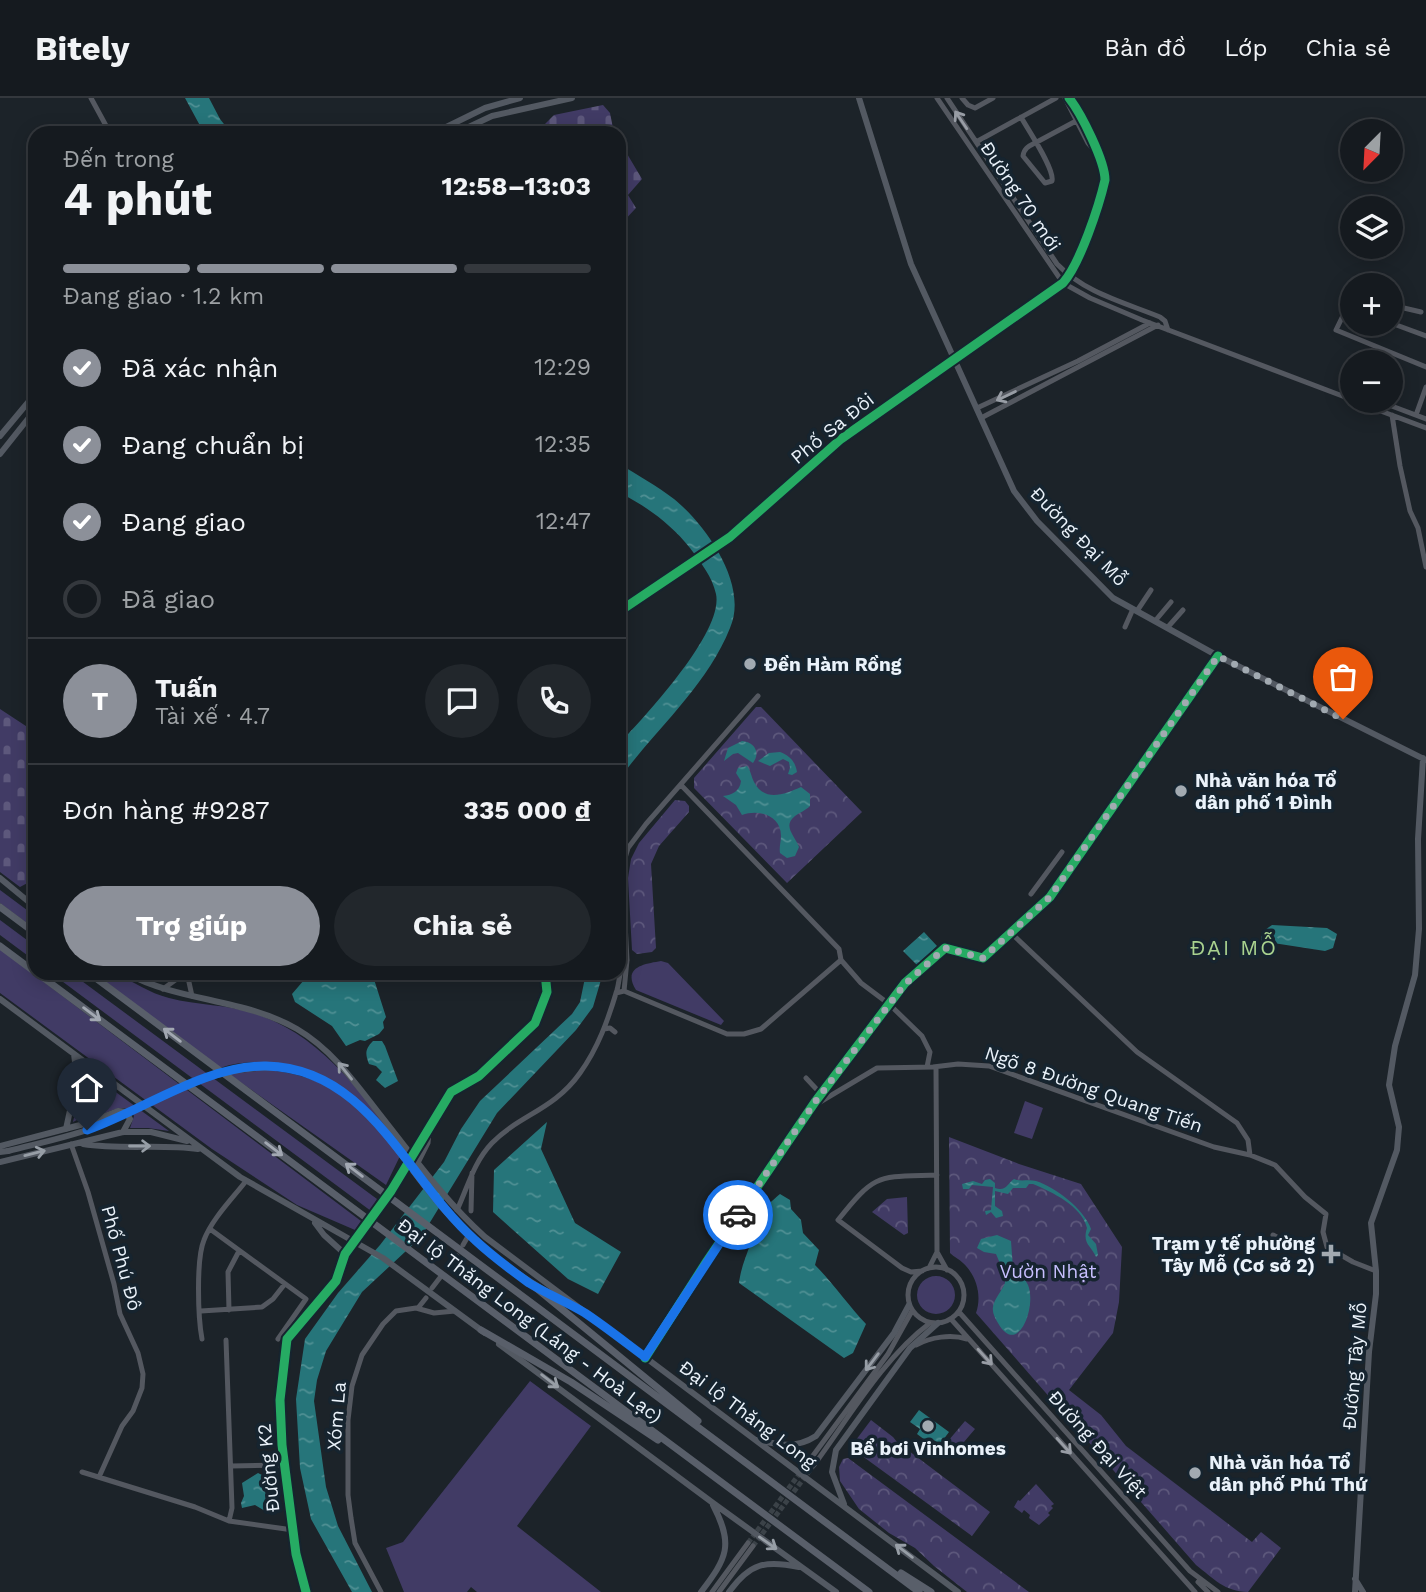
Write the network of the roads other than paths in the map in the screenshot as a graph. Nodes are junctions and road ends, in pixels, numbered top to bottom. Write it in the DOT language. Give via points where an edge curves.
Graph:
graph roads {
  1 [pos="91,98"];
  2 [pos="520,98"];
  3 [pos="572,98"];
  4 [pos="859,98"];
  5 [pos="937,98"];
  6 [pos="947,98"];
  7 [pos="962,98"];
  8 [pos="993,98"];
  9 [pos="1056,98"];
  10 [pos="1067,98"];
  11 [pos="509,99"];
  12 [pos="1021,117"];
  13 [pos="1076,121"];
  14 [pos="106,126"];
  15 [pos="448,126"];
  16 [pos="472,126"];
  17 [pos="976,142"];
  18 [pos="1035,143"];
  19 [pos="1095,150"];
  20 [pos="1069,276"];
  21 [pos="1063,284"];
  22 [pos="1403,308"];
  23 [pos="1421,312"];
  24 [pos="1162,319"];
  25 [pos="1150,323"];
  26 [pos="1158,325"];
  27 [pos="1403,327"];
  28 [pos="1168,330"];
  29 [pos="1351,336"];
  30 [pos="1426,336"];
  31 [pos="955,359"];
  32 [pos="1426,367"];
  33 [pos="1426,387"];
  34 [pos="1340,395"];
  35 [pos="28,402"];
  36 [pos="977,408"];
  37 [pos="1403,410"];
  38 [pos="1387,413"];
  39 [pos="1392,415"];
  40 [pos="1416,415"];
  41 [pos="981,418"];
  42 [pos="28,419"];
  43 [pos="1426,419"];
  44 [pos="1426,428"];
  45 [pos="0,436"];
  46 [pos="0,454"];
  47 [pos="1426,567"];
  48 [pos="1152,590"];
  49 [pos="1171,602"];
  50 [pos="626,607"];
  51 [pos="1135,610"];
  52 [pos="1183,610"];
  53 [pos="1155,621"];
  54 [pos="1125,626"];
  55 [pos="1167,628"];
  56 [pos="1218,656"];
  57 [pos="758,696"];
  58 [pos="1424,759"];
  59 [pos="681,785"];
  60 [pos="1062,852"];
  61 [pos="626,855"];
  62 [pos="0,878"];
  63 [pos="1031,894"];
  64 [pos="28,901"];
  65 [pos="0,907"];
  66 [pos="28,928"];
  67 [pos="1012,934"];
  68 [pos="626,944"];
  69 [pos="0,946"];
  70 [pos="627,960"];
  71 [pos="841,960"];
  72 [pos="28,966"];
  73 [pos="626,970"];
  74 [pos="47,980"];
  75 [pos="98,980"];
  76 [pos="142,980"];
  77 [pos="176,980"];
  78 [pos="188,980"];
  79 [pos="546,980"];
  80 [pos="619,980"];
  81 [pos="625,980"];
  82 [pos="163,989"];
  83 [pos="624,991"];
  84 [pos="616,993"];
  85 [pos="192,996"];
  86 [pos="0,999"];
  87 [pos="889,1004"];
  88 [pos="604,1029"];
  89 [pos="615,1032"];
  90 [pos="74,1054"];
  91 [pos="86,1063"];
  92 [pos="936,1067"];
  93 [pos="928,1068"];
  94 [pos="806,1078"];
  95 [pos="821,1094"];
  96 [pos="812,1107"];
  97 [pos="84,1124"];
  98 [pos="66,1129"];
  99 [pos="429,1129"];
  100 [pos="123,1132"];
  101 [pos="74,1143"];
  102 [pos="192,1143"];
  103 [pos="0,1146"];
  104 [pos="416,1149"];
  105 [pos="202,1150"];
  106 [pos="4,1151"];
  107 [pos="1250,1155"];
  108 [pos="0,1162"];
  109 [pos="418,1163"];
  110 [pos="404,1167"];
  111 [pos="472,1174"];
  112 [pos="937,1175"];
  113 [pos="246,1181"];
  114 [pos="391,1191"];
  115 [pos="382,1204"];
  116 [pos="457,1210"];
  117 [pos="471,1211"];
  118 [pos="377,1212"];
  119 [pos="313,1220"];
  120 [pos="368,1224"];
  121 [pos="210,1228"];
  122 [pos="359,1235"];
  123 [pos="1273,1235"];
  124 [pos="467,1238"];
  125 [pos="463,1245"];
  126 [pos="1293,1246"];
  127 [pos="350,1247"];
  128 [pos="239,1251"];
  129 [pos="937,1252"];
  130 [pos="345,1254"];
  131 [pos="457,1256"];
  132 [pos="451,1262"];
  133 [pos="902,1268"];
  134 [pos="929,1268"];
  135 [pos="947,1270"];
  136 [pos="922,1271"];
  137 [pos="1376,1271"];
  138 [pos="442,1275"];
  139 [pos="530,1283"];
  140 [pos="909,1284"];
  141 [pos="284,1285"];
  142 [pos="432,1288"];
  143 [pos="426,1297"];
  144 [pos="418,1308"];
  145 [pos="911,1308"];
  146 [pos="229,1310"];
  147 [pos="201,1311"];
  148 [pos="456,1311"];
  149 [pos="959,1311"];
  150 [pos="585,1313"];
  151 [pos="951,1319"];
  152 [pos="930,1323"];
  153 [pos="938,1323"];
  154 [pos="481,1330"];
  155 [pos="202,1339"];
  156 [pos="278,1339"];
  157 [pos="226,1340"];
  158 [pos="970,1340"];
  159 [pos="910,1348"];
  160 [pos="645,1357"];
  161 [pos="1026,1388"];
  162 [pos="1018,1395"];
  163 [pos="755,1439"];
  164 [pos="284,1465"];
  165 [pos="231,1466"];
  166 [pos="82,1472"];
  167 [pos="99,1477"];
  168 [pos="772,1481"];
  169 [pos="740,1496"];
  170 [pos="713,1503"];
  171 [pos="845,1506"];
  172 [pos="811,1511"];
  173 [pos="229,1521"];
  174 [pos="293,1531"];
  175 [pos="819,1555"];
  176 [pos="804,1568"];
  177 [pos="1190,1571"];
  178 [pos="1355,1578"];
  179 [pos="1354,1591"];
  180 [pos="306,1592"];
  181 [pos="381,1592"];
  182 [pos="701,1592"];
  183 [pos="712,1592"];
  184 [pos="719,1592"];
  185 [pos="729,1592"];
  186 [pos="836,1592"];
  187 [pos="863,1592"];
  188 [pos="869,1592"];
  189 [pos="919,1592"];
  190 [pos="931,1592"];
  191 [pos="958,1592"];
  192 [pos="1195,1592"];
  193 [pos="1208,1592"];
  194 [pos="1218,1592"];
  195 [pos="1363,1592"];
  1 -- 14 [label="street"];
  2 -- 11 [label="main road"];
  3 -- 16 [label="main road"];
  4 -- 31 [label="main road, Đường Đại Mỗ" via="911,264"];
  5 -- 21 [label="street, Đường 70 mới"];
  17 -- 6 [label="street, Đường 70 mới, one-way"];
  7 -- 8 [label="street" via="975,108"];
  9 -- 12 [label="street"];
  10 -- 13 [label="street"];
  10 -- 19 [label="street"];
  11 -- 15 [label="main road"];
  12 -- 17 [label="street"];
  12 -- 18 [label="street"];
  13 -- 18 [label="street"];
  13 -- 19 [label="street"];
  17 -- 20 [label="street, Đường 70 mới"];
  18 -- 18 [label="street" via="1023,156 1041,181 1049,183 1054,177"];
  19 -- 20 [label="street, Phố Sa Đôi" via="1105,180"];
  20 -- 21 [label="street, Phố Sa Đôi"];
  20 -- 24 [label="street, Đường 70 mới" via="1086,288"];
  21 -- 25 [label="street, Đường 70 mới"];
  21 -- 31 [label="street, Phố Sa Đôi"];
  22 -- 23 [label="street"];
  24 -- 25 [label="street"];
  24 -- 26 [label="street"];
  24 -- 28 [label="street"];
  25 -- 26 [label="street, Đường 70 mới"];
  25 -- 36 [label="street, one-way"];
  26 -- 28 [label="street, Đường 70 mới"];
  26 -- 41 [label="street"];
  27 -- 30 [label="street"];
  28 -- 34 [label="street, Đường 70 mới"];
  29 -- 32 [label="street"];
  31 -- 36 [label="main road, Đường Đại Mỗ"];
  31 -- 50 [label="street, Phố Sa Đôi" via="841,439 734,533"];
  33 -- 40 [label="street"];
  35 -- 45 [label="main road"];
  36 -- 41 [label="main road, Đường Đại Mỗ"];
  37 -- 40 [label="street, Đường 70 mới"];
  38 -- 39 [label="street, Đường 70 mới"];
  39 -- 44 [label="street, Đường 70 mới"];
  39 -- 47 [label="street"];
  40 -- 43 [label="street, Đường 70 mới"];
  41 -- 51 [label="main road, Đường Đại Mỗ" via="1027,510 1113,598"];
  42 -- 46 [label="main road"];
  48 -- 51 [label="street"];
  49 -- 53 [label="street"];
  51 -- 53 [label="main road, Đường Đại Mỗ"];
  51 -- 54 [label="street"];
  52 -- 55 [label="street"];
  53 -- 55 [label="main road, Đường Đại Mỗ"];
  55 -- 56 [label="main road, Đường Đại Mỗ"];
  56 -- 58 [label="main road, Đường Đại Mỗ"];
  56 -- 67 [label="street" via="1050,897"];
  57 -- 59 [label="street"];
  58 -- 137 [label="main road, Đường Tây Mỗ" via="1415,975 1389,1085 1399,1126 1397,1150 1371,1223"];
  59 -- 61 [label="street" via="632,841"];
  59 -- 71 [label="street" via="839,949"];
  60 -- 63 [label="street"];
  62 -- 64 [label="main road"];
  65 -- 66 [label="highway"];
  67 -- 87 [label="street" via="979,959 945,948 905,983"];
  67 -- 107 [label="street" via="1138,1052 1237,1122 1248,1140"];
  68 -- 70 [label="street"];
  69 -- 72 [label="highway, Đại lộ Thăng Long (Láng - Hoà Lạc)"];
  70 -- 73 [label="street"];
  71 -- 83 [label="street" via="761,1029 749,1034 726,1034"];
  71 -- 87 [label="street"];
  74 -- 169 [label="highway, Đại lộ Thăng Long (Láng - Hoà Lạc), one-way"];
  168 -- 75 [label="highway, Đại lộ Thăng Long (Láng - Hoà Lạc), one-way"];
  76 -- 82 [label="main road, Đại lộ Thăng Long"];
  77 -- 82 [label="street"];
  78 -- 85 [label="street"];
  79 -- 99 [label="street" via="547,992 535,1023 479,1076 451,1092"];
  80 -- 84 [label="street"];
  81 -- 83 [label="street"];
  82 -- 85 [label="main road, Đại lộ Thăng Long"];
  83 -- 84 [label="street"];
  84 -- 88 [label="street"];
  109 -- 85 [label="main road, Đại lộ Thăng Long, one-way" via="339,1062 311,1039 265,1013"];
  86 -- 90 [label="main road"];
  87 -- 93 [label="street" via="922,1036 930,1052"];
  87 -- 95 [label="street"];
  88 -- 89 [label="street"];
  88 -- 111 [label="street" via="597,1048 562,1095 492,1143"];
  90 -- 91 [label="main road"];
  90 -- 98 [label="main road" via="78,1078"];
  91 -- 97 [label="main road" via="100,1096 97,1110"];
  91 -- 102 [label="main road"];
  92 -- 93 [label="street, Ngõ 8 Đường Quang Tiến"];
  92 -- 107 [label="street, Ngõ 8 Đường Quang Tiến" via="989,1066 1214,1147"];
  92 -- 112 [label="street"];
  93 -- 96 [label="street, Ngõ 8 Đường Quang Tiến" via="877,1068"];
  94 -- 95 [label="street"];
  95 -- 96 [label="street"];
  96 -- 160 [label="street"];
  97 -- 98 [label="main road"];
  97 -- 100 [label="main road" via="123,1111 130,1119"];
  98 -- 103 [label="main road"];
  99 -- 104 [label="street"];
  99 -- 109 [label="street"];
  100 -- 101 [label="main road"];
  100 -- 102 [label="main road" via="151,1132"];
  101 -- 105 [label="main road, one-way"];
  108 -- 101 [label="main road, one-way"];
  101 -- 167 [label="street, Phố Phú Đô" via="120,1314 143,1374 133,1411"];
  102 -- 105 [label="main road"];
  105 -- 113 [label="main road"];
  106 -- 139 [label="main road, bridge" via="100,1126 228,1070 265,1066 302,1072 331,1084 370,1114 445,1211 475,1241"];
  107 -- 137 [label="street, Ngõ 8 Đường Quang Tiến" via="1275,1166 1326,1214 1323,1232 1329,1250"];
  109 -- 116 [label="main road, Đại lộ Thăng Long"];
  110 -- 114 [label="street"];
  111 -- 116 [label="street"];
  111 -- 117 [label="street"];
  112 -- 129 [label="street"];
  112 -- 133 [label="street" via="877,1181 862,1189 838,1220"];
  113 -- 119 [label="main road"];
  113 -- 121 [label="street"];
  115 -- 118 [label="street"];
  116 -- 150 [label="main road, Đại lộ Thăng Long"];
  119 -- 130 [label="main road"];
  119 -- 148 [label="main road" via="370,1250"];
  120 -- 122 [label="street"];
  121 -- 128 [label="street"];
  121 -- 147 [label="street" via="200,1256"];
  123 -- 126 [label="street"];
  124 -- 125 [label="street"];
  127 -- 130 [label="street"];
  128 -- 141 [label="street"];
  128 -- 146 [label="street" via="228,1272"];
  129 -- 134 [label="street"];
  129 -- 135 [label="street"];
  130 -- 164 [label="street, Đường K2" via="337,1281 287,1339 280,1400"];
  131 -- 132 [label="street"];
  133 -- 136 [label="street"];
  133 -- 140 [label="street"];
  134 -- 135 [label="street"];
  134 -- 136 [label="street"];
  135 -- 149 [label="street" via="962,1286"];
  136 -- 140 [label="street"];
  137 -- 178 [label="main road, Đường Tây Mỗ"];
  138 -- 142 [label="street"];
  139 -- 150 [label="main road"];
  139 -- 168 [label="highway"];
  140 -- 145 [label="street"];
  141 -- 146 [label="street" via="262,1307"];
  141 -- 156 [label="street" via="306,1299"];
  143 -- 144 [label="street"];
  144 -- 148 [label="street, Xóm La" via="434,1313"];
  144 -- 181 [label="street, Xóm La" via="396,1311 383,1324 362,1354 352,1386 348,1445 351,1518 355,1543"];
  145 -- 152 [label="street"];
  145 -- 152 [label="street" via="888,1354 811,1463 892,1358"];
  145 -- 163 [label="main road, one-way" via="816,1436 791,1446"];
  146 -- 147 [label="street"];
  147 -- 155 [label="street"];
  148 -- 154 [label="main road"];
  149 -- 151 [label="street"];
  149 -- 161 [label="street, Đường Đại Việt"];
  150 -- 160 [label="main road, Đại lộ Thăng Long"];
  151 -- 153 [label="street"];
  151 -- 158 [label="street, Đường Đại Việt"];
  152 -- 153 [label="street"];
  153 -- 159 [label="main road"];
  154 -- 169 [label="highway" via="571,1382"];
  154 -- 170 [label="main road, one-way"];
  157 -- 165 [label="street"];
  158 -- 159 [label="street" via="941,1337"];
  158 -- 162 [label="street, Đường Đại Việt, one-way"];
  159 -- 171 [label="main road" via="836,1450 832,1472"];
  160 -- 163 [label="main road, Đại lộ Thăng Long"];
  161 -- 162 [label="street"];
  161 -- 177 [label="street, Đường Đại Việt"];
  162 -- 192 [label="street, Đường Đại Việt, one-way"];
  163 -- 171 [label="main road, Đại lộ Thăng Long"];
  164 -- 165 [label="street"];
  164 -- 174 [label="street, Đường K2"];
  165 -- 173 [label="street"];
  166 -- 167 [label="street"];
  167 -- 173 [label="street"];
  168 -- 172 [label="highway, Đại lộ Thăng Long (Láng - Hoà Lạc)"];
  169 -- 175 [label="highway, Đại lộ Thăng Long (Láng - Hoà Lạc)"];
  170 -- 176 [label="main road, one-way"];
  170 -- 182 [label="main road" via="727,1549 724,1561"];
  191 -- 171 [label="main road, Đại lộ Thăng Long, one-way"];
  172 -- 189 [label="highway, Đại lộ Thăng Long (Láng - Hoà Lạc)"];
  172 -- 190 [label="highway"];
  173 -- 174 [label="street"];
  174 -- 180 [label="street, Đường K2"];
  175 -- 187 [label="highway"];
  175 -- 188 [label="highway, Đại lộ Thăng Long (Láng - Hoà Lạc)"];
  176 -- 185 [label="main road" via="760,1565 743,1574"];
  176 -- 186 [label="main road"];
  177 -- 193 [label="street"];
  177 -- 194 [label="street, Đường Đại Việt"];
  178 -- 179 [label="main road, Đường Tây Mỗ"];
  178 -- 195 [label="main road"];
  183 -- 184 [label="street" via="751,1544"];
}
